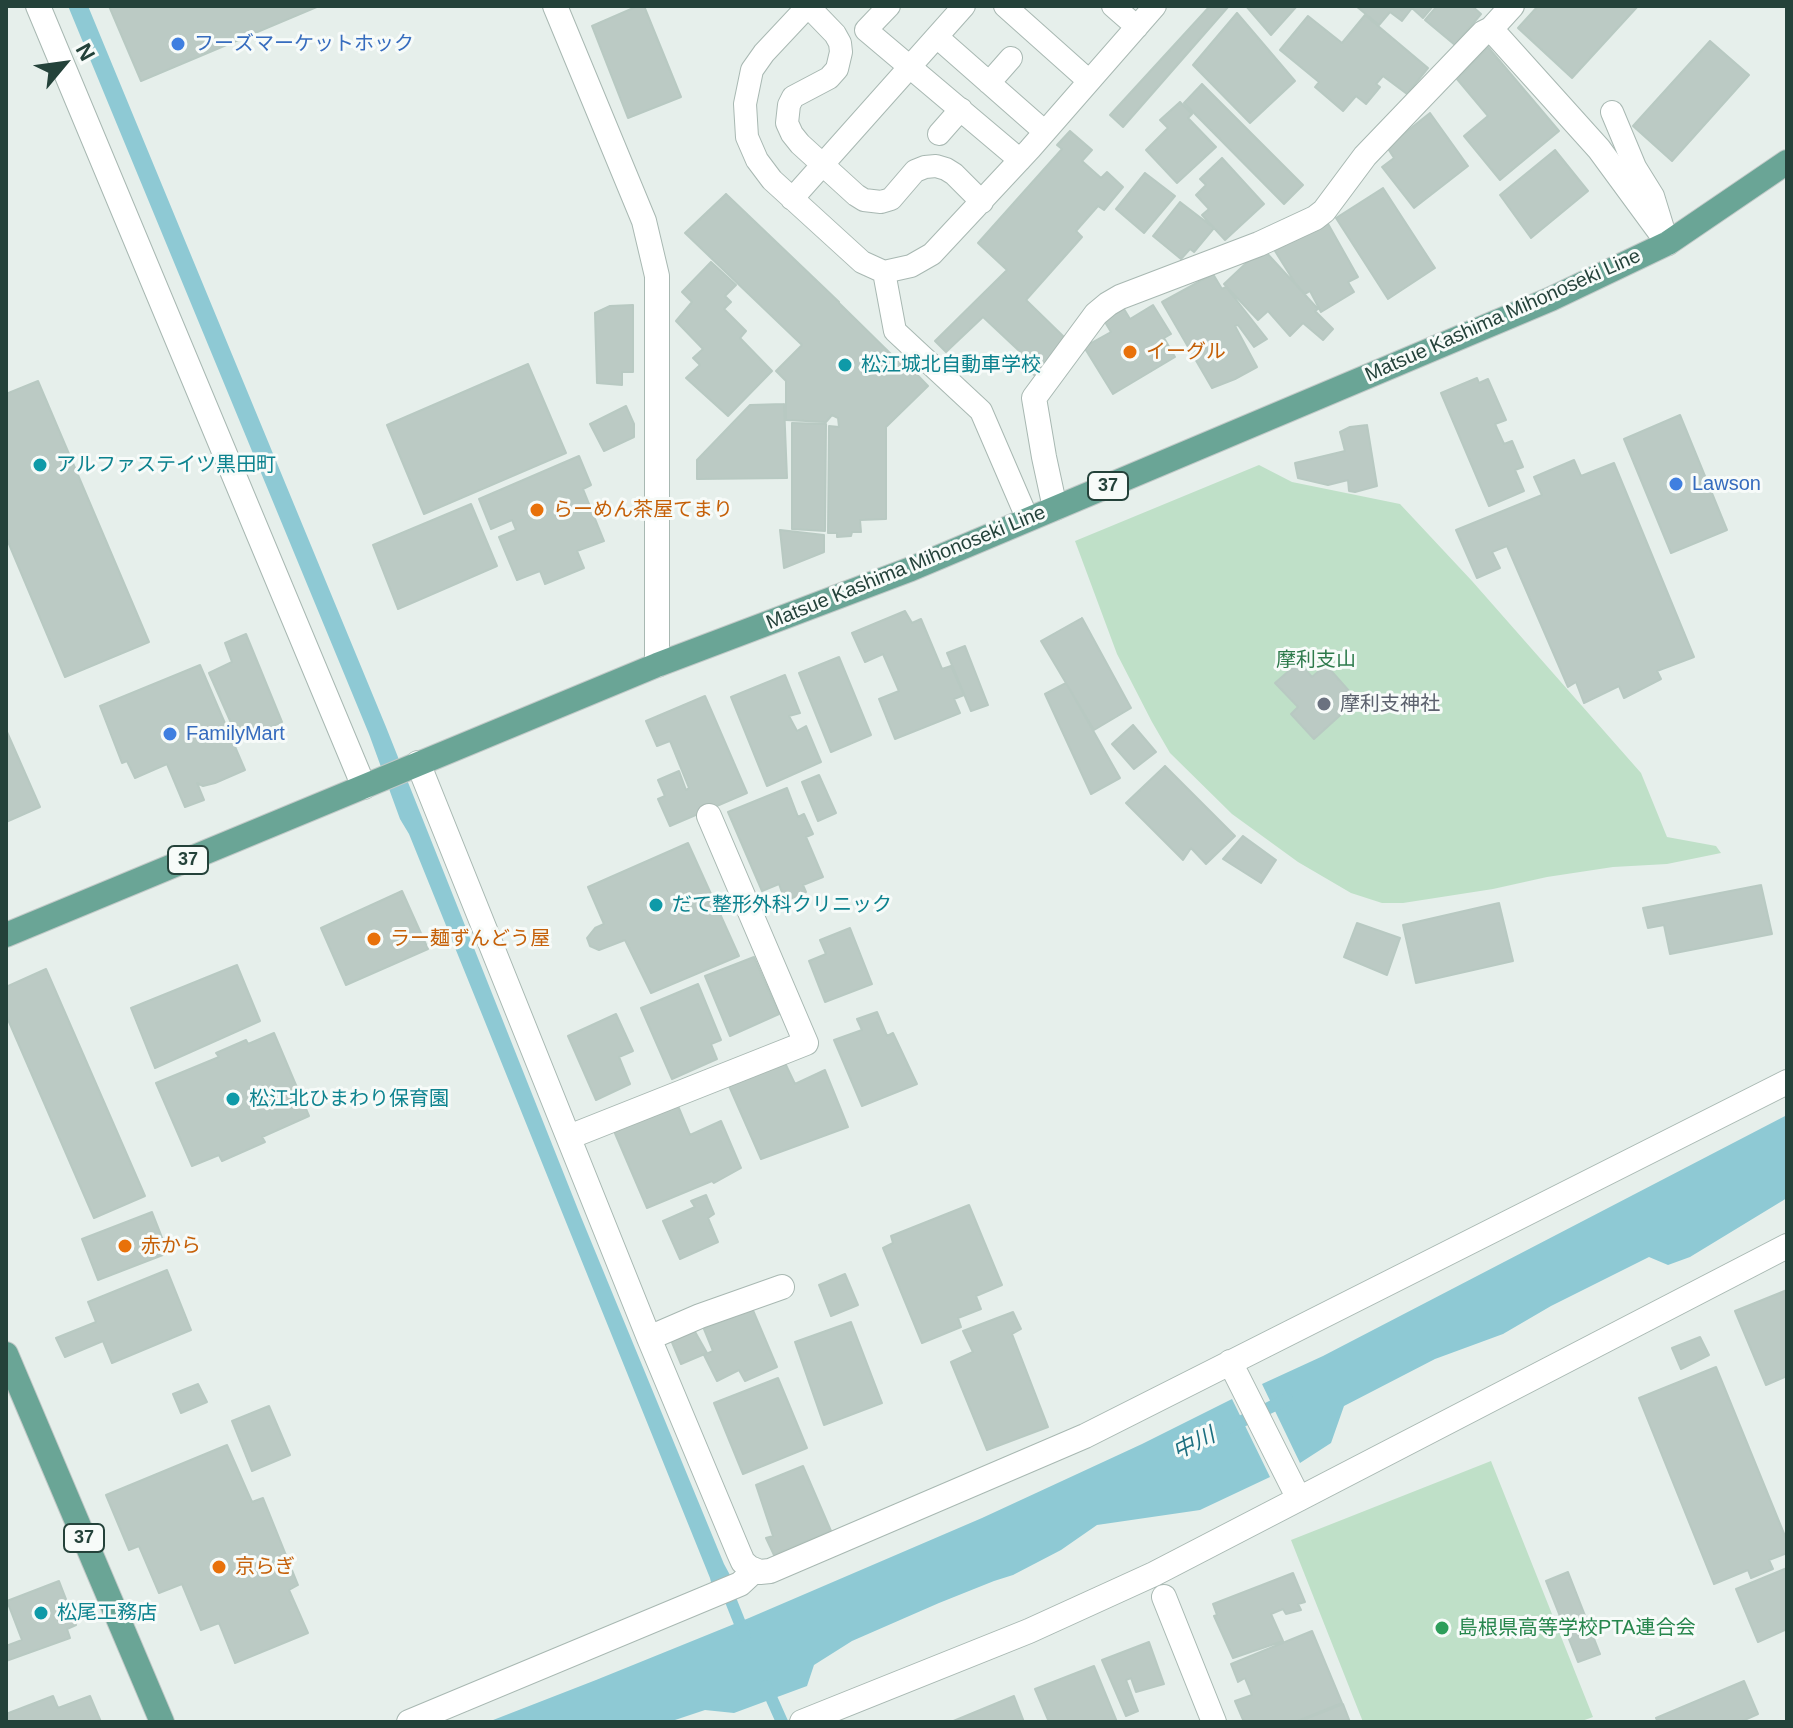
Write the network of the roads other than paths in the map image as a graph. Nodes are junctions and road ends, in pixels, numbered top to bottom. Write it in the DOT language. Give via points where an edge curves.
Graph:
graph roads {
  1 [pos="38,6"];
  2 [pos="555,6"];
  3 [pos="808,6"];
  4 [pos="889,6"];
  5 [pos="964,6"];
  6 [pos="1005,6"];
  7 [pos="1113,6"];
  8 [pos="1155,6"];
  9 [pos="1502,14"];
  10 [pos="1137,27"];
  11 [pos="937,37"];
  12 [pos="1011,58"];
  13 [pos="910,66"];
  14 [pos="1089,81"];
  15 [pos="989,83"];
  16 [pos="961,109"];
  17 [pos="1612,112"];
  18 [pos="1045,132"];
  19 [pos="939,134"];
  20 [pos="1020,160"];
  21 [pos="823,164"];
  22 [pos="1784,170"];
  23 [pos="792,199"];
  24 [pos="982,202"];
  25 [pos="1668,243"];
  26 [pos="884,272"];
  27 [pos="1055,508"];
  28 [pos="1028,520"];
  29 [pos="657,665"];
  30 [pos="412,766"];
  31 [pos="367,786"];
  32 [pos="709,816"];
  33 [pos="6,935"];
  34 [pos="1787,1082"];
  35 [pos="569,1137"];
  36 [pos="1787,1246"];
  37 [pos="782,1287"];
  38 [pos="649,1338"];
  39 [pos="6,1354"];
  40 [pos="1234,1370"];
  41 [pos="1296,1493"];
  42 [pos="748,1577"];
  43 [pos="1164,1597"];
  44 [pos="805,1721"];
  45 [pos="162,1722"];
  46 [pos="409,1722"];
  47 [pos="1214,1722"];
  1 -- 31 [label="street"];
  2 -- 29 [label="street" via="644,221 657,276"];
  3 -- 21 [label="lane" via="840,43 839,62 829,78 793,97 787,123 800,144"];
  3 -- 23 [label="lane" via="752,70 745,104 747,137 757,160"];
  4 -- 13 [label="lane" via="866,30"];
  5 -- 11 [label="lane"];
  6 -- 14 [label="lane"];
  7 -- 10 [label="lane"];
  8 -- 10 [label="lane"];
  9 -- 25 [label="street"];
  9 -- 27 [label="street" via="1365,156 1315,218 1120,297 1096,314 1034,398"];
  10 -- 14 [label="lane"];
  11 -- 13 [label="lane"];
  11 -- 15 [label="lane"];
  12 -- 15 [label="lane"];
  13 -- 16 [label="lane"];
  13 -- 21 [label="lane"];
  14 -- 18 [label="lane"];
  15 -- 18 [label="lane"];
  16 -- 19 [label="lane"];
  16 -- 20 [label="lane"];
  17 -- 25 [label="lane" via="1653,196"];
  18 -- 20 [label="lane"];
  20 -- 24 [label="lane"];
  21 -- 23 [label="lane"];
  21 -- 24 [label="lane" via="856,195 872,202 891,199 915,171 936,166 954,174"];
  22 -- 25 [label="main road, Matsue Kashima Mihonoseki Line / 37"];
  23 -- 26 [label="lane" via="862,262"];
  24 -- 26 [label="lane" via="932,254"];
  25 -- 27 [label="main road, Matsue Kashima Mihonoseki Line / 37" via="1551,299"];
  26 -- 28 [label="lane" via="895,331 981,411"];
  27 -- 28 [label="main road, Matsue Kashima Mihonoseki Line / 37"];
  28 -- 29 [label="main road, Matsue Kashima Mihonoseki Line / 37"];
  29 -- 30 [label="main road, Matsue Kashima Mihonoseki Line / 37"];
  30 -- 31 [label="main road, Matsue Kashima Mihonoseki Line / 37"];
  30 -- 35 [label="street"];
  31 -- 33 [label="main road, Matsue Kashima Mihonoseki Line / 37"];
  32 -- 35 [label="street" via="806,1043"];
  34 -- 40 [label="street"];
  35 -- 38 [label="street"];
  36 -- 41 [label="street"];
  37 -- 38 [label="street"];
  38 -- 42 [label="street"];
  39 -- 45 [label="main road, 37"];
  40 -- 41 [label="street"];
  40 -- 42 [label="street"];
  41 -- 44 [label="street" via="1154,1574 1029,1631"];
  42 -- 46 [label="street"];
  43 -- 47 [label="street"];
}
